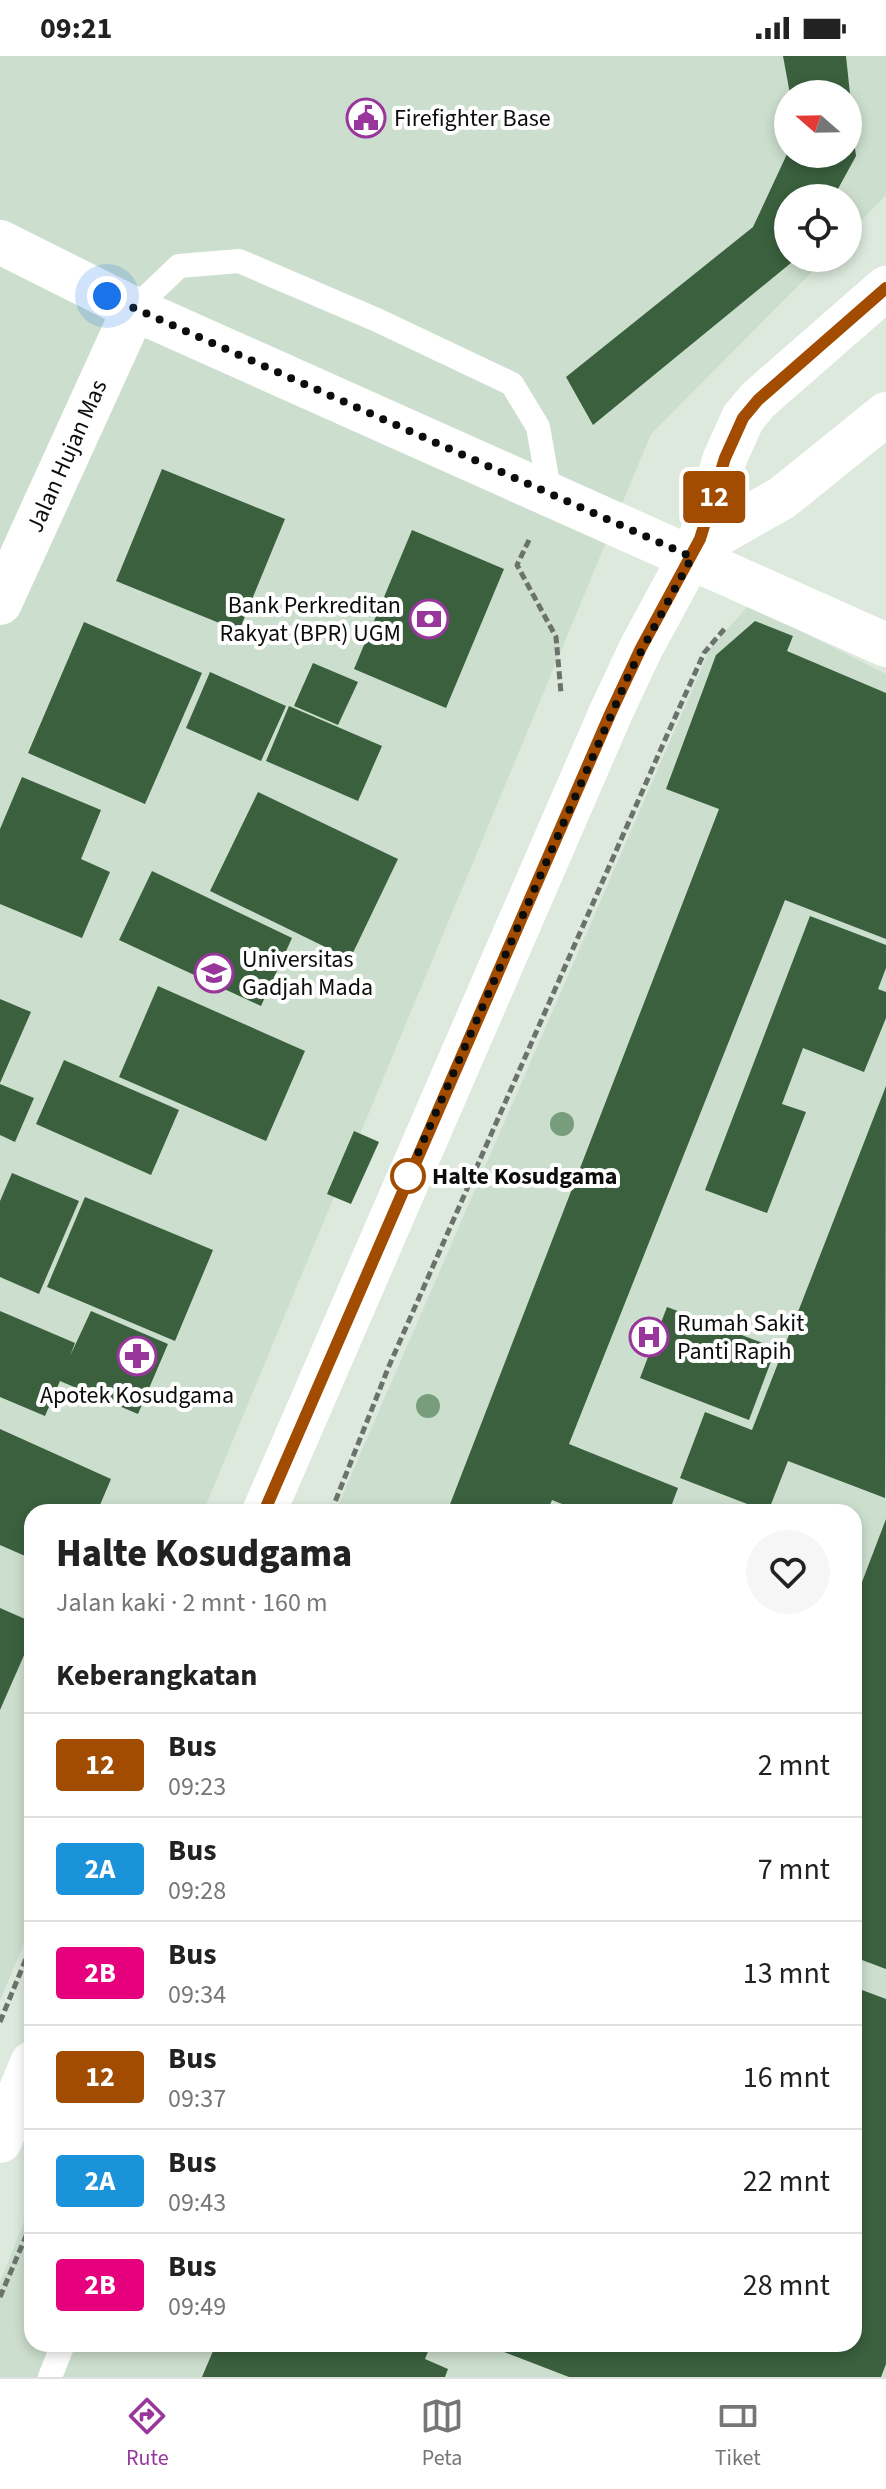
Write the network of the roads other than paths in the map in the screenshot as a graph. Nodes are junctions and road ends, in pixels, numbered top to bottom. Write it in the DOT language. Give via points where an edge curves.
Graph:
graph roads {
  1 [pos="0,242"];
  2 [pos="886,258"];
  3 [pos="886,288"];
  4 [pos="134,309"];
  5 [pos="851,319"];
  6 [pos="886,414"];
  7 [pos="550,495"];
  8 [pos="692,557"];
  9 [pos="0,603"];
  10 [pos="886,645"];
  11 [pos="267,1504"];
  12 [pos="24,2082"];
  13 [pos="0,2141"];
  14 [pos="60,2352"];
  15 [pos="50,2377"];
  1 -- 4 [label="main road"];
  2 -- 5 [label="main road"];
  3 -- 5 [label="main road"];
  4 -- 7 [label="main road"];
  4 -- 7 [label="lane" via="179,266 239,261 377,320 512,384 538,427"];
  4 -- 9 [label="main road, Jalan Hujan Mas"];
  5 -- 8 [label="main road" via="743,418"];
  6 -- 8 [label="main road" via="782,498 713,537"];
  7 -- 8 [label="main road"];
  8 -- 10 [label="main road"];
  8 -- 11 [label="main road" via="611,712"];
  12 -- 13 [label="main road"];
  14 -- 15 [label="lane"];
}
